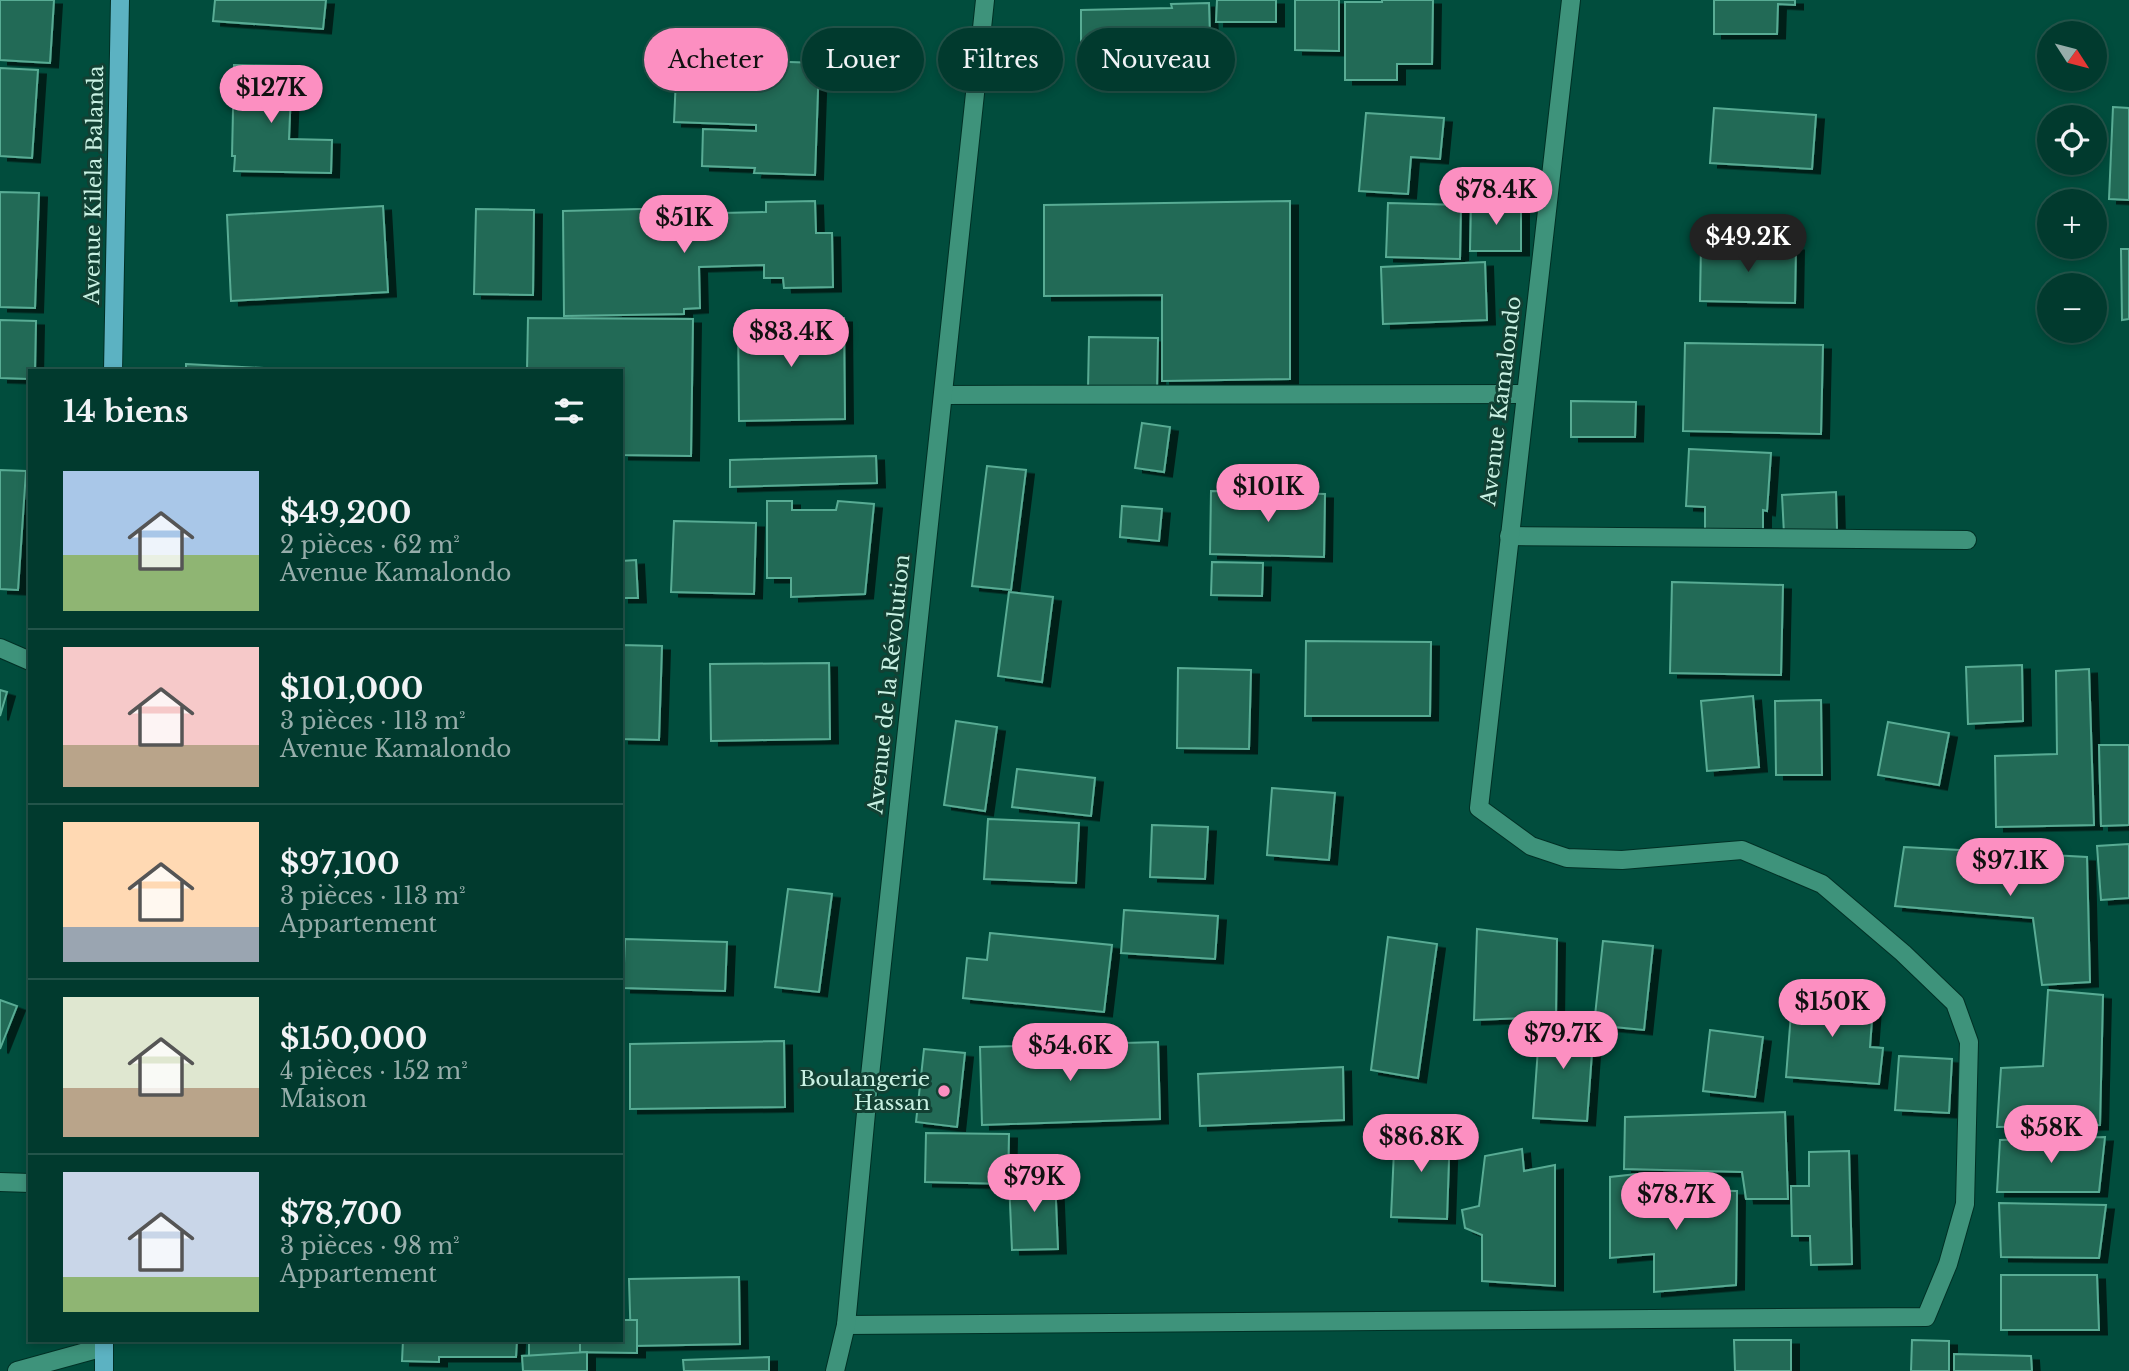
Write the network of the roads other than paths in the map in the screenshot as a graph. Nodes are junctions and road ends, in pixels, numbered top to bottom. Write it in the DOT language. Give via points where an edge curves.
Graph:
graph roads {
  1 [pos="120,0"];
  2 [pos="985,0"];
  3 [pos="1571,0"];
  4 [pos="113,369"];
  5 [pos="1525,394"];
  6 [pos="943,395"];
  7 [pos="1509,536"];
  8 [pos="1967,540"];
  9 [pos="0,648"];
  10 [pos="28,660"];
  11 [pos="0,1182"];
  12 [pos="28,1184"];
  13 [pos="846,1325"];
  14 [pos="104,1344"];
  15 [pos="17,1371"];
  16 [pos="104,1371"];
  17 [pos="835,1371"];
  1 -- 4 [label="main road, Avenue Kilela Balanda"];
  2 -- 6 [label="street, Avenue de la Révolution"];
  3 -- 5 [label="street, Avenue Kamalondo"];
  5 -- 6 [label="street"];
  5 -- 7 [label="street, Avenue Kamalondo"];
  6 -- 13 [label="street, Avenue de la Révolution"];
  7 -- 8 [label="street"];
  7 -- 13 [label="street, Avenue Kamalondo" via="1479,808 1531,846 1567,858 1622,860 1742,850 1822,884 1955,1003 1969,1042 1965,1204 1948,1264 1926,1317"];
  9 -- 10 [label="street"];
  11 -- 12 [label="street"];
  13 -- 17 [label="street, Avenue de la Révolution"];
  14 -- 15 [label="street"];
  14 -- 16 [label="main road"];
}
